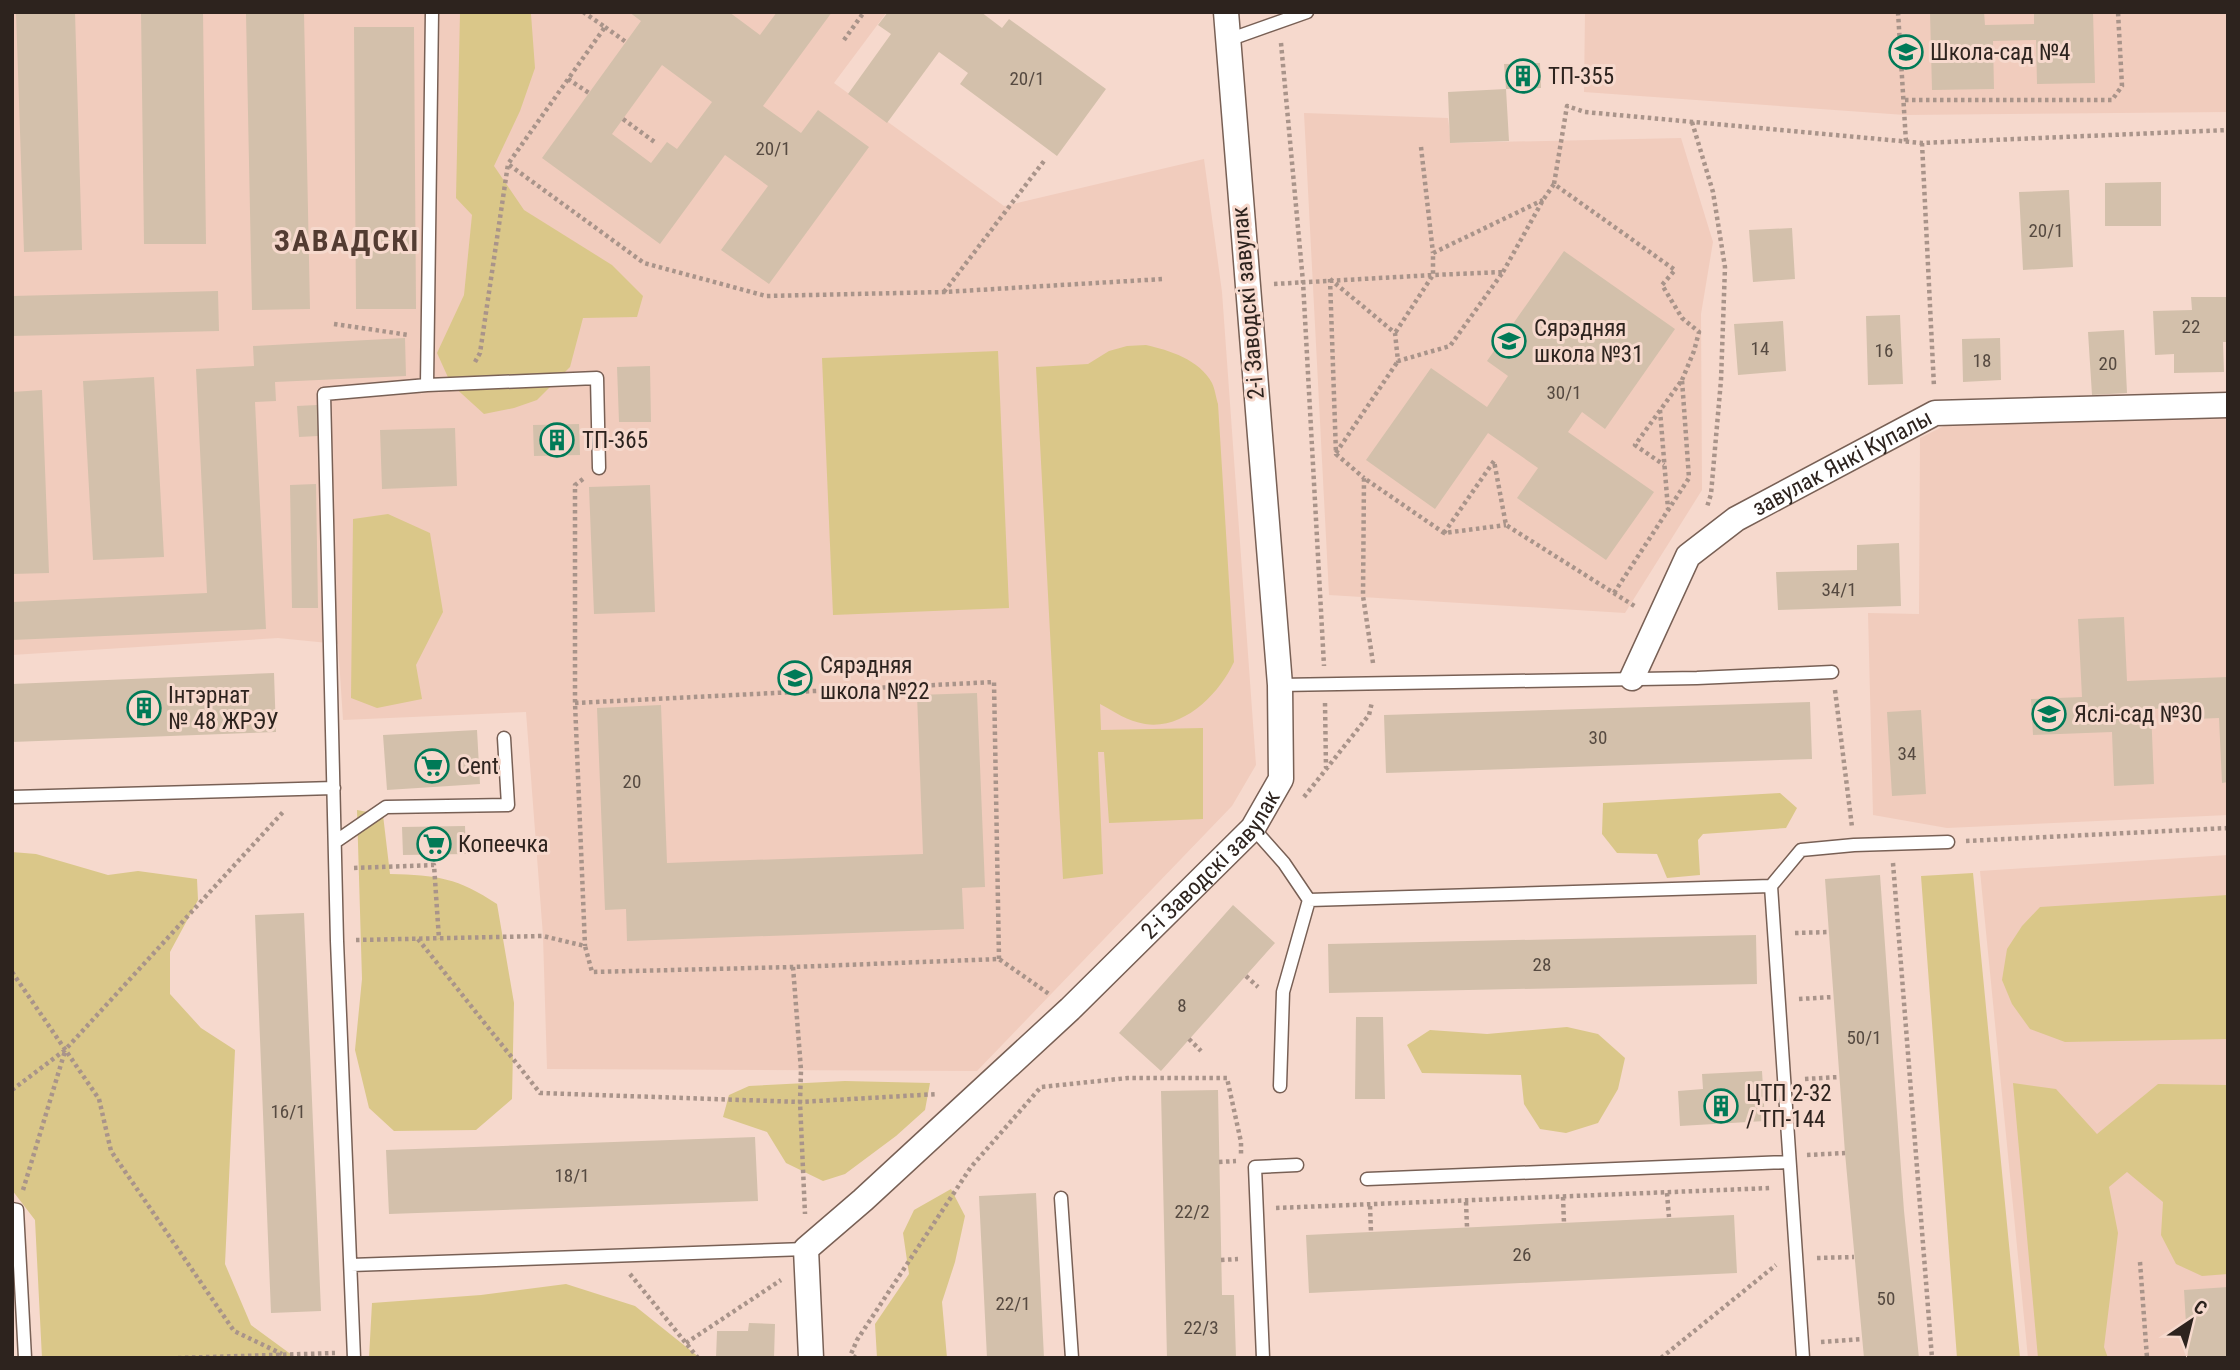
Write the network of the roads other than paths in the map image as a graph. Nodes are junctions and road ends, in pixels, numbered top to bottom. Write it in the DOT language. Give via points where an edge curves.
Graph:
graph roads {
  1 [pos="432,12"];
  2 [pos="1226,12"];
  3 [pos="1307,12"];
  4 [pos="1228,40"];
  5 [pos="427,385"];
  6 [pos="2228,405"];
  7 [pos="599,468"];
  8 [pos="1832,672"];
  9 [pos="1632,678"];
  10 [pos="1280,685"];
  11 [pos="504,738"];
  12 [pos="334,788"];
  13 [pos="12,797"];
  14 [pos="1253,828"];
  15 [pos="335,842"];
  16 [pos="1948,842"];
  17 [pos="1771,886"];
  18 [pos="1309,900"];
  19 [pos="1280,1086"];
  20 [pos="1789,1162"];
  21 [pos="1297,1164"];
  22 [pos="1367,1179"];
  23 [pos="1061,1198"];
  24 [pos="15,1210"];
  25 [pos="806,1249"];
  26 [pos="351,1265"];
  27 [pos="354,1355"];
  28 [pos="25,1358"];
  29 [pos="811,1358"];
  30 [pos="1072,1358"];
  31 [pos="1263,1358"];
  32 [pos="1803,1358"];
  1 -- 5 [label="lane"];
  2 -- 4 [label="street, 2-і Заводскі завулак"];
  3 -- 4 [label="lane"];
  4 -- 10 [label="street, 2-і Заводскі завулак"];
  5 -- 7 [label="lane" via="597,378"];
  5 -- 12 [label="lane" via="324,394"];
  6 -- 9 [label="street, завулак Янкі Купалы" via="1935,413 1736,519 1691,554"];
  8 -- 9 [label="lane"];
  9 -- 10 [label="lane"];
  10 -- 14 [label="street, 2-і Заводскі завулак" via="1281,779"];
  11 -- 15 [label="lane" via="508,805 386,807"];
  12 -- 13 [label="lane"];
  12 -- 15 [label="lane"];
  14 -- 18 [label="lane"];
  14 -- 25 [label="street, 2-і Заводскі завулак" via="1070,1009"];
  15 -- 26 [label="lane"];
  16 -- 17 [label="lane" via="1801,850"];
  17 -- 18 [label="lane"];
  17 -- 20 [label="lane"];
  18 -- 19 [label="lane" via="1283,992"];
  20 -- 22 [label="lane"];
  20 -- 32 [label="lane"];
  21 -- 31 [label="lane" via="1255,1167"];
  23 -- 30 [label="lane"];
  24 -- 28 [label="lane"];
  25 -- 26 [label="lane"];
  25 -- 29 [label="street"];
  26 -- 27 [label="lane"];
}
